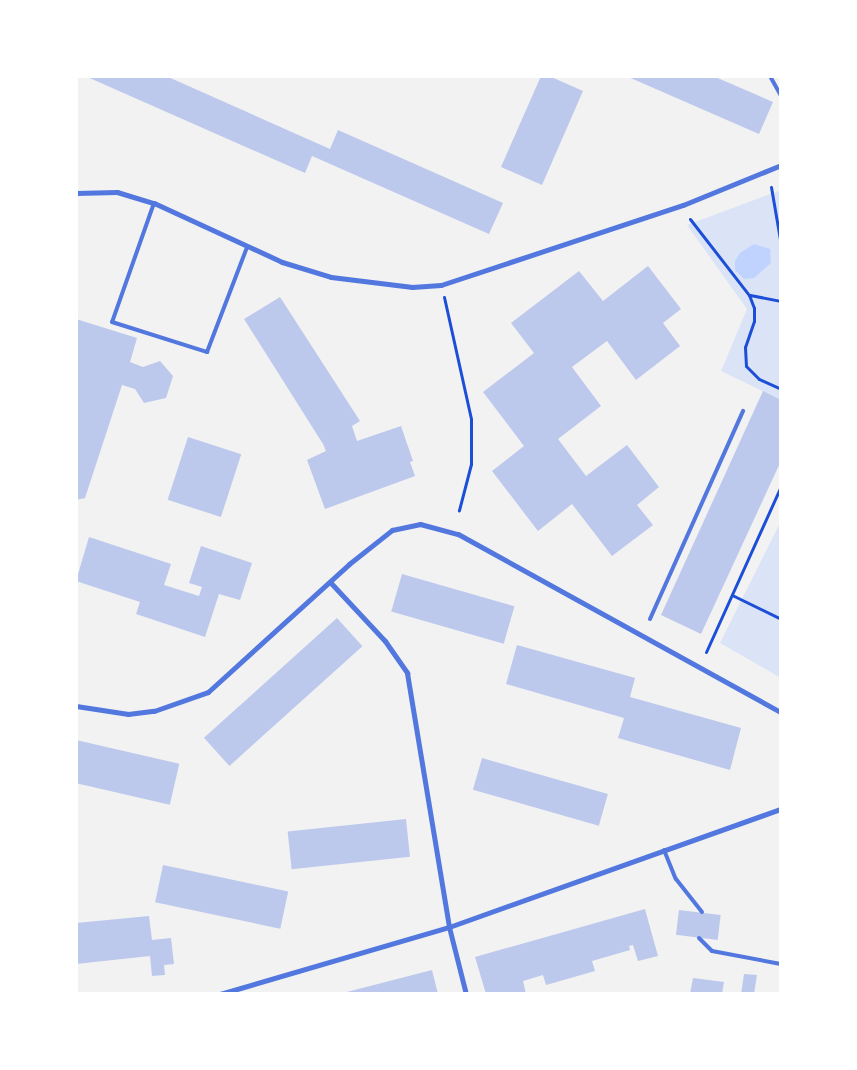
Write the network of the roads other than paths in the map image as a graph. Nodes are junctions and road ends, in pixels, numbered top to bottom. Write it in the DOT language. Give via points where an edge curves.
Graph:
graph roads {
  1 [pos="770,76"];
  2 [pos="781,96"];
  3 [pos="781,165"];
  4 [pos="76,193"];
  5 [pos="154,203"];
  6 [pos="247,247"];
  7 [pos="743,411"];
  8 [pos="330,582"];
  9 [pos="650,619"];
  10 [pos="76,706"];
  11 [pos="781,712"];
  12 [pos="781,809"];
  13 [pos="664,850"];
  14 [pos="702,912"];
  15 [pos="449,927"];
  16 [pos="699,938"];
  17 [pos="781,964"];
  18 [pos="220,994"];
  19 [pos="466,994"];
  1 -- 2 [label="lane"];
  3 -- 6 [label="street" via="682,205 441,285 412,287 331,277"];
  4 -- 5 [label="street" via="117,192"];
  5 -- 6 [label="street"];
  5 -- 6 [label="lane" via="112,322 207,352"];
  7 -- 9 [label="lane"];
  8 -- 10 [label="street" via="208,692 154,711 128,714"];
  8 -- 11 [label="street" via="392,530 420,524 458,534"];
  8 -- 15 [label="street" via="385,641 407,673"];
  12 -- 13 [label="street"];
  13 -- 14 [label="lane" via="676,879"];
  13 -- 15 [label="street"];
  15 -- 18 [label="street"];
  15 -- 19 [label="street"];
  16 -- 17 [label="lane" via="712,951"];
}
